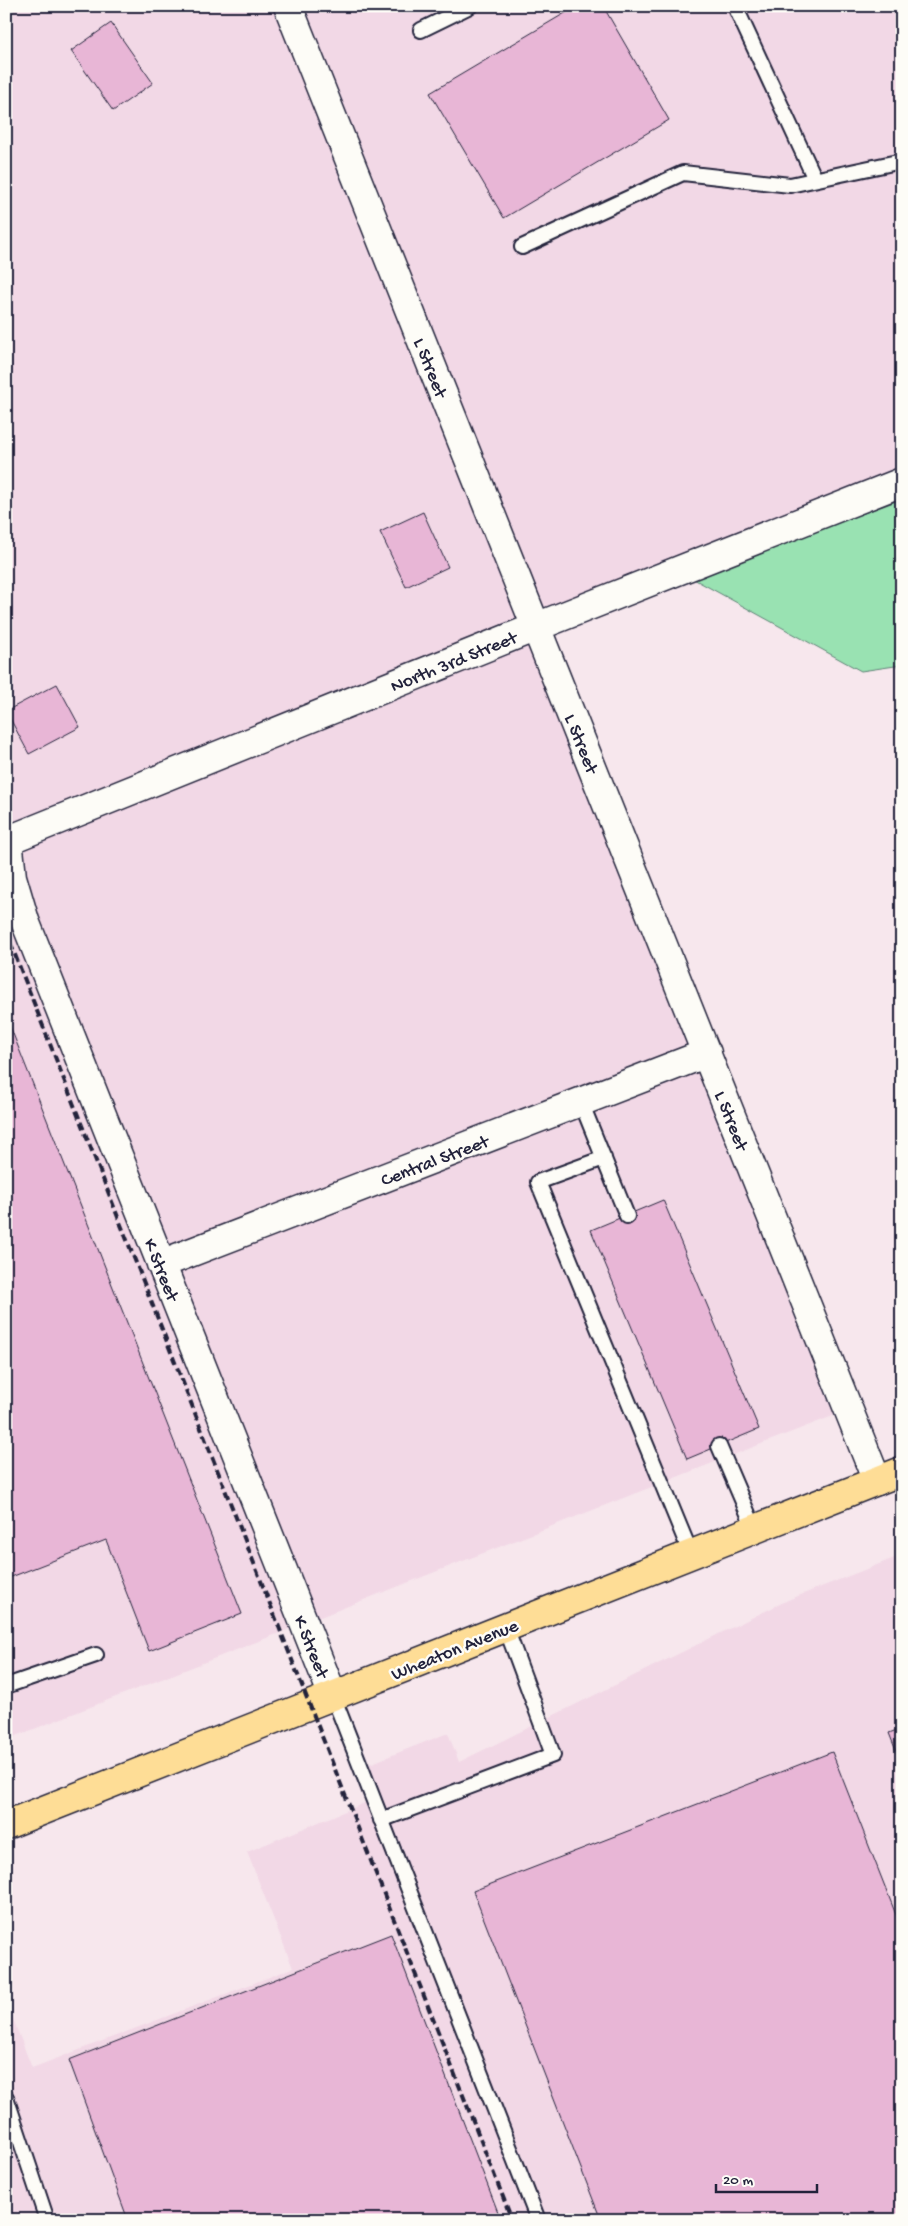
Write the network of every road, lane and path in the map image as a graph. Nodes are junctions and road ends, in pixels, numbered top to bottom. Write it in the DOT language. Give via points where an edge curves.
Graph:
graph roads {
  1 [pos="288,6"];
  2 [pos="470,6"];
  3 [pos="736,6"];
  4 [pos="421,30"];
  5 [pos="902,161"];
  6 [pos="815,179"];
  7 [pos="522,247"];
  8 [pos="902,482"];
  9 [pos="536,627"];
  10 [pos="7,838"];
  11 [pos="707,1054"];
  12 [pos="581,1102"];
  13 [pos="604,1158"];
  14 [pos="627,1216"];
  15 [pos="161,1264"];
  16 [pos="719,1446"];
  17 [pos="889,1476"];
  18 [pos="755,1530"];
  19 [pos="691,1554"];
  20 [pos="506,1628"];
  21 [pos="96,1654"];
  22 [pos="6,1686"];
  23 [pos="332,1696"];
  24 [pos="381,1820"];
  25 [pos="6,1825"];
  26 [pos="6,2097"];
  27 [pos="46,2220"];
  28 [pos="538,2220"];
  1 -- 9 [label="street, L Street"];
  2 -- 4 [label="lane"];
  3 -- 6 [label="lane"];
  5 -- 6 [label="lane"];
  6 -- 7 [label="lane" via="790,185 683,173"];
  8 -- 9 [label="street, North 3rd Street"];
  9 -- 10 [label="street, North 3rd Street"];
  9 -- 11 [label="street, L Street"];
  10 -- 15 [label="street, K Street" via="12,876 25,921"];
  11 -- 12 [label="street, Central Street"];
  11 -- 17 [label="street, L Street"];
  12 -- 13 [label="lane"];
  12 -- 15 [label="street, Central Street"];
  13 -- 14 [label="lane"];
  13 -- 19 [label="lane" via="538,1182"];
  15 -- 23 [label="street, K Street"];
  16 -- 18 [label="lane"];
  17 -- 18 [label="main road, Wheaton Avenue"];
  18 -- 19 [label="main road, Wheaton Avenue"];
  19 -- 20 [label="main road, Wheaton Avenue"];
  20 -- 23 [label="main road, Wheaton Avenue"];
  20 -- 24 [label="lane" via="553,1755"];
  21 -- 22 [label="lane"];
  23 -- 24 [label="lane"];
  23 -- 25 [label="main road, Wheaton Avenue"];
  24 -- 28 [label="lane"];
  26 -- 27 [label="lane"];
}
